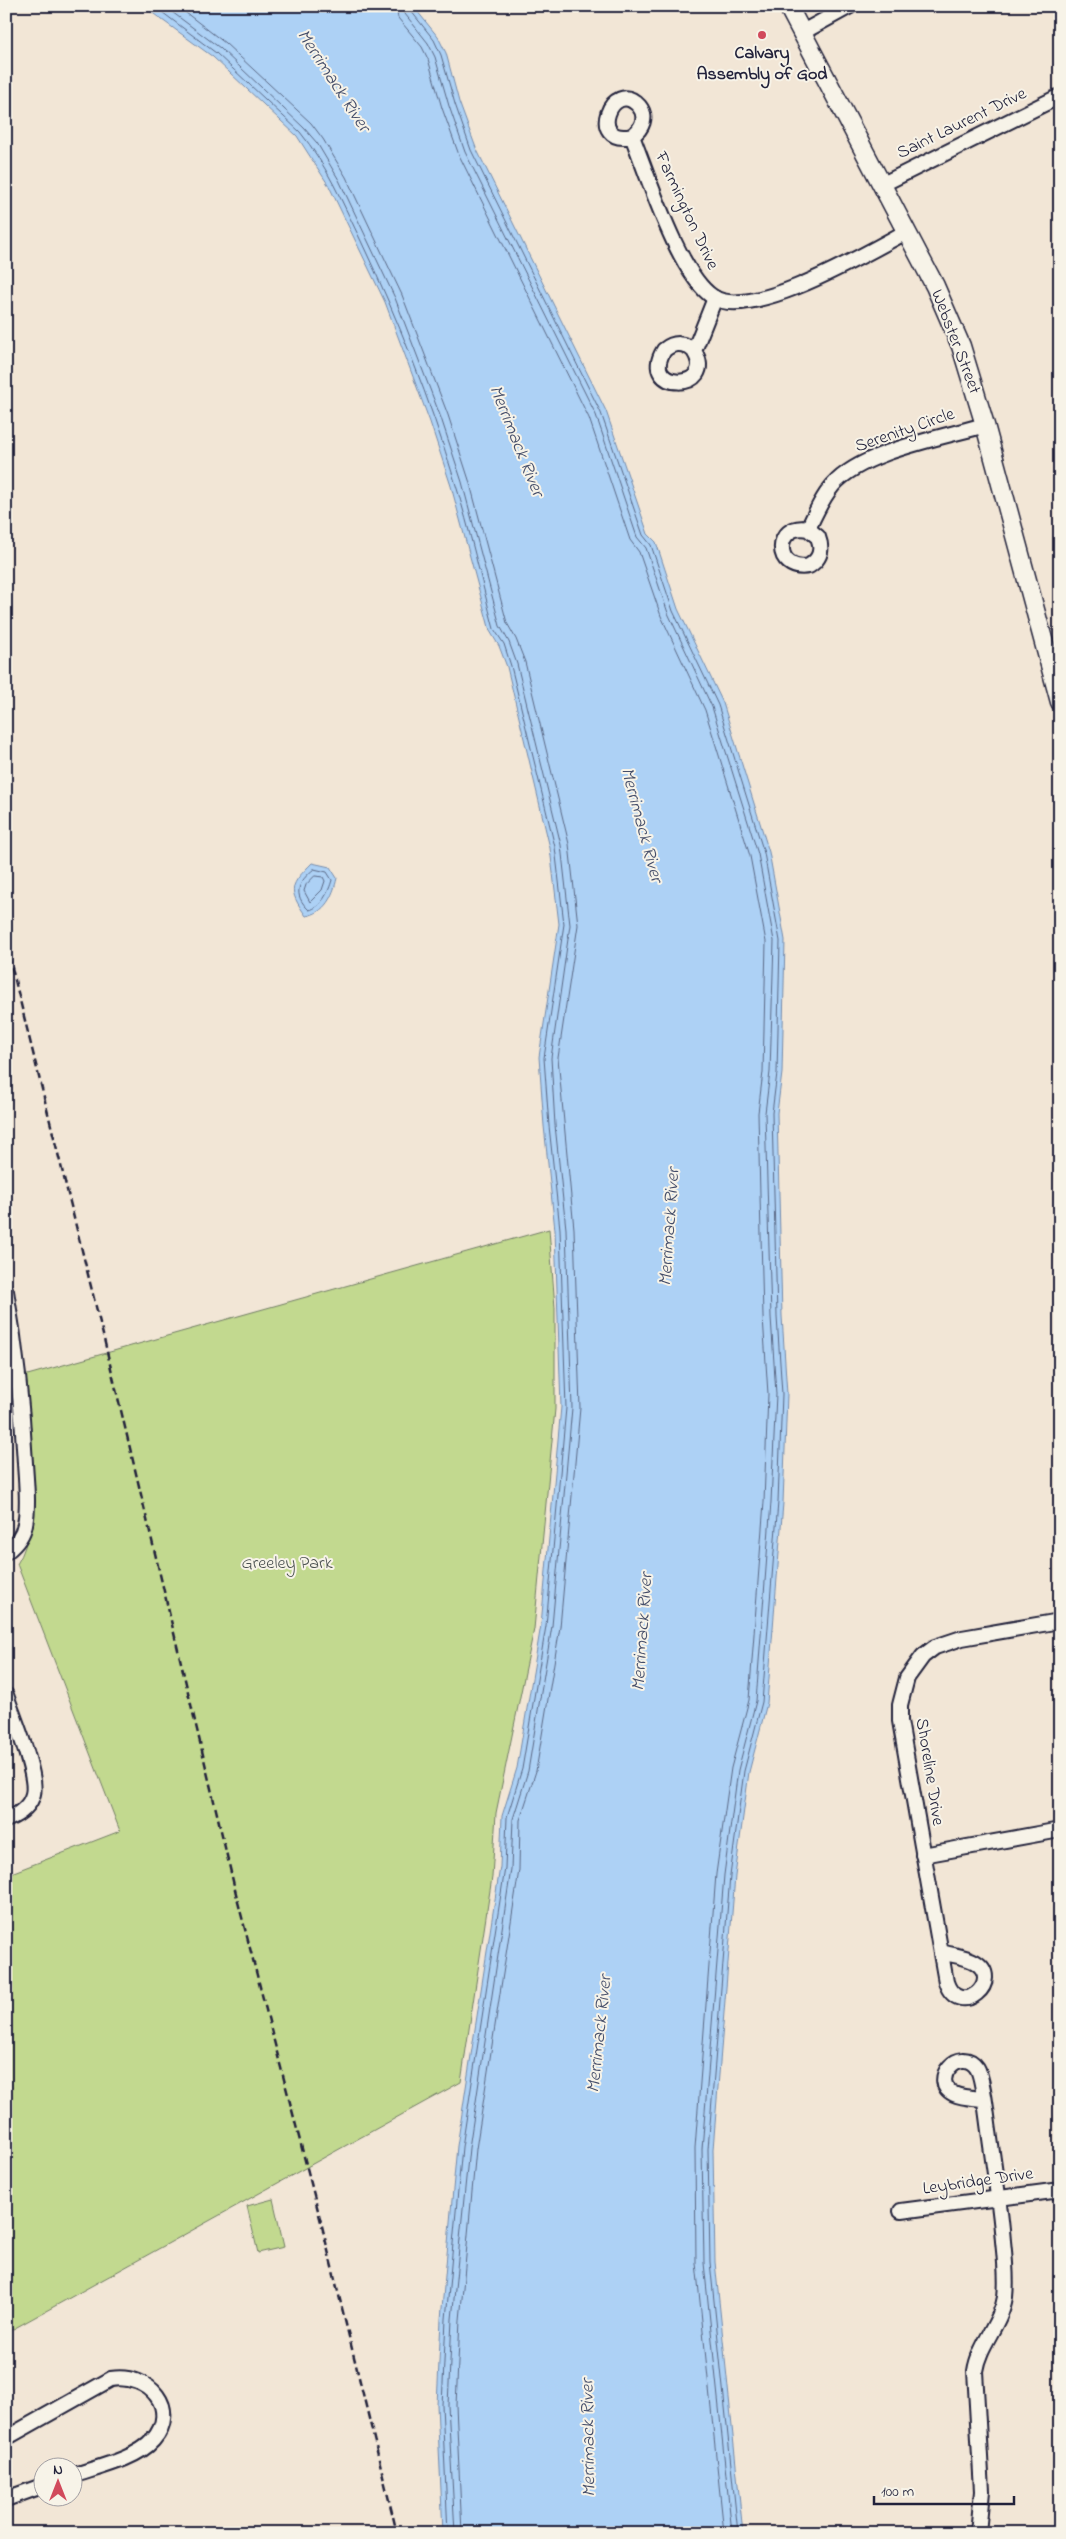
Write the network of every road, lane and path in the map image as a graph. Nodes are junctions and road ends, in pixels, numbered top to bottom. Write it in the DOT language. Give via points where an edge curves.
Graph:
graph roads {
  1 [pos="788,6"];
  2 [pos="850,6"];
  3 [pos="801,33"];
  4 [pos="1060,96"];
  5 [pos="632,136"];
  6 [pos="881,185"];
  7 [pos="906,232"];
  8 [pos="714,298"];
  9 [pos="694,351"];
  10 [pos="985,425"];
  11 [pos="808,529"];
  12 [pos="1059,698"];
  13 [pos="6,1291"];
  14 [pos="6,1552"];
  15 [pos="1060,1621"];
  16 [pos="6,1695"];
  17 [pos="6,1820"];
  18 [pos="1060,1830"];
  19 [pos="923,1854"];
  20 [pos="940,1952"];
  21 [pos="984,2099"];
  22 [pos="1060,2190"];
  23 [pos="999,2198"];
  24 [pos="901,2211"];
  25 [pos="6,2438"];
  26 [pos="82,2472"];
  27 [pos="32,2490"];
  28 [pos="6,2499"];
  29 [pos="978,2533"];
  1 -- 3 [label="main road, Webster Street"];
  2 -- 3 [label="street"];
  3 -- 6 [label="main road, Webster Street"];
  4 -- 6 [label="street, Saint Laurent Drive"];
  5 -- 8 [label="street, Farmington Drive" via="693,277"];
  6 -- 7 [label="main road, Webster Street"];
  7 -- 8 [label="street" via="777,295 740,302"];
  7 -- 10 [label="main road, Webster Street" via="948,316"];
  8 -- 9 [label="street"];
  10 -- 11 [label="street, Serenity Circle" via="856,466 832,486"];
  10 -- 12 [label="main road, Webster Street"];
  13 -- 14 [label="street" via="23,1426 26,1503 21,1536"];
  15 -- 19 [label="street, Shoreline Drive" via="948,1641 923,1656 907,1678 900,1721"];
  16 -- 17 [label="street" via="31,1770 34,1792 22,1811"];
  18 -- 19 [label="street"];
  19 -- 20 [label="street, Shoreline Drive"];
  21 -- 23 [label="street"];
  22 -- 23 [label="street, Leybridge Drive"];
  23 -- 24 [label="street, Leybridge Drive"];
  23 -- 29 [label="street" via="1006,2269 1004,2298 979,2355 975,2380 982,2491"];
  25 -- 26 [label="street" via="111,2379 130,2378 147,2385 161,2406 162,2418 153,2441 132,2455"];
  27 -- 28 [label="street"];
}
